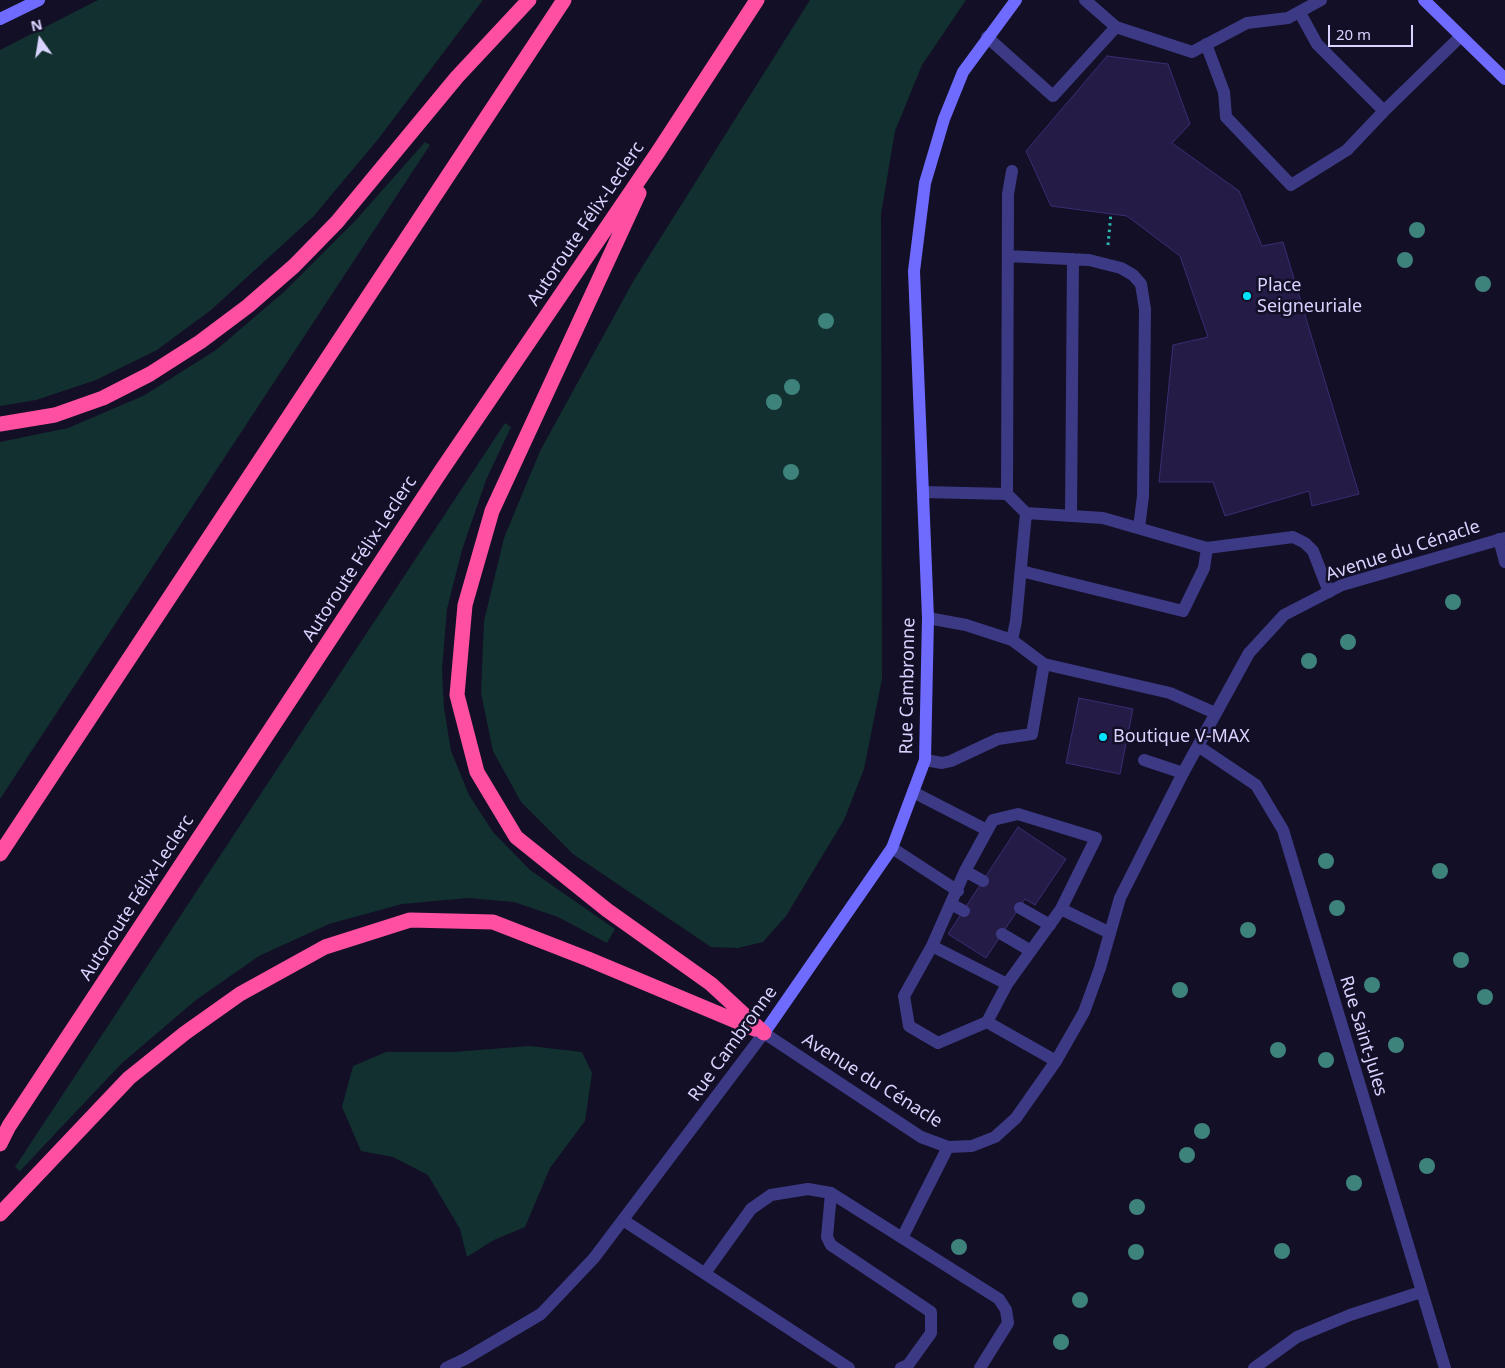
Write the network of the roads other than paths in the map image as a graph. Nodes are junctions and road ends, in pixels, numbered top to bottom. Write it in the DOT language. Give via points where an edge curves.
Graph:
graph roads {
  1 [pos="39,0"];
  2 [pos="529,0"];
  3 [pos="564,0"];
  4 [pos="757,0"];
  5 [pos="1016,0"];
  6 [pos="1085,0"];
  7 [pos="1321,0"];
  8 [pos="1424,0"];
  9 [pos="1300,13"];
  10 [pos="0,19"];
  11 [pos="1116,27"];
  12 [pos="1461,36"];
  13 [pos="987,37"];
  14 [pos="1206,44"];
  15 [pos="1505,79"];
  16 [pos="1384,111"];
  17 [pos="658,152"];
  18 [pos="1012,171"];
  19 [pos="1008,256"];
  20 [pos="1073,259"];
  21 [pos="0,424"];
  22 [pos="924,492"];
  23 [pos="1007,494"];
  24 [pos="1026,513"];
  25 [pos="1071,516"];
  26 [pos="1139,528"];
  27 [pos="1502,539"];
  28 [pos="1207,548"];
  29 [pos="1505,562"];
  30 [pos="1021,571"];
  31 [pos="1329,592"];
  32 [pos="928,618"];
  33 [pos="1012,640"];
  34 [pos="1044,664"];
  35 [pos="1215,713"];
  36 [pos="1198,746"];
  37 [pos="925,760"];
  38 [pos="1144,760"];
  39 [pos="1183,773"];
  40 [pos="913,792"];
  41 [pos="987,830"];
  42 [pos="892,848"];
  43 [pos="0,854"];
  44 [pos="966,871"];
  45 [pos="983,881"];
  46 [pos="958,891"];
  47 [pos="951,904"];
  48 [pos="1020,908"];
  49 [pos="1061,909"];
  50 [pos="964,911"];
  51 [pos="1050,925"];
  52 [pos="1110,933"];
  53 [pos="1002,934"];
  54 [pos="932,946"];
  55 [pos="1031,951"];
  56 [pos="1007,984"];
  57 [pos="988,1022"];
  58 [pos="764,1034"];
  59 [pos="1056,1061"];
  60 [pos="0,1144"];
  61 [pos="948,1147"];
  62 [pos="831,1193"];
  63 [pos="0,1214"];
  64 [pos="623,1220"];
  65 [pos="902,1238"];
  66 [pos="705,1273"];
  67 [pos="1421,1292"];
  68 [pos="446,1368"];
  69 [pos="849,1368"];
  70 [pos="901,1368"];
  71 [pos="980,1368"];
  72 [pos="1254,1368"];
  73 [pos="1445,1368"];
  1 -- 10 [label="street"];
  2 -- 21 [label="highway" via="457,77 337,222 248,306 159,369 104,398 55,415"];
  3 -- 43 [label="highway"];
  4 -- 17 [label="highway, Autoroute Félix-Leclerc"];
  5 -- 13 [label="street, Rue Cambronne"];
  6 -- 11 [label="street"];
  7 -- 9 [label="street"];
  8 -- 12 [label="street"];
  9 -- 14 [label="street" via="1288,18 1247,23"];
  9 -- 16 [label="street" via="1317,44"];
  11 -- 13 [label="street" via="1054,96"];
  11 -- 14 [label="street" via="1192,52"];
  12 -- 15 [label="street"];
  12 -- 16 [label="street"];
  13 -- 22 [label="street, Rue Cambronne" via="963,72 924,183 914,271"];
  14 -- 16 [label="street" via="1224,92 1226,117 1291,185 1347,150"];
  17 -- 58 [label="highway" via="492,511 465,605 456,694 477,772 516,837 607,910 711,984"];
  17 -- 60 [label="highway, Autoroute Félix-Leclerc" via="435,479 8,1126"];
  18 -- 19 [label="street" via="1008,194"];
  19 -- 20 [label="street"];
  19 -- 23 [label="street"];
  20 -- 25 [label="street"];
  20 -- 26 [label="street" via="1106,264 1133,275 1144,294 1143,496"];
  22 -- 23 [label="street"];
  22 -- 32 [label="street, Rue Cambronne"];
  23 -- 24 [label="street"];
  24 -- 25 [label="street"];
  24 -- 30 [label="street"];
  25 -- 26 [label="street" via="1103,518"];
  26 -- 28 [label="street"];
  27 -- 29 [label="street"];
  27 -- 31 [label="street, Avenue du Cénacle" via="1342,585"];
  28 -- 30 [label="street" via="1204,568 1183,611"];
  28 -- 31 [label="street" via="1293,538 1305,542 1313,551"];
  30 -- 33 [label="street"];
  31 -- 35 [label="street, Avenue du Cénacle" via="1284,615 1249,652"];
  32 -- 33 [label="street" via="966,625"];
  32 -- 37 [label="street, Rue Cambronne"];
  33 -- 34 [label="street"];
  34 -- 35 [label="street" via="1170,693"];
  34 -- 37 [label="street" via="1032,734 998,739 951,761"];
  35 -- 36 [label="street, Avenue du Cénacle"];
  36 -- 39 [label="street, Avenue du Cénacle"];
  36 -- 67 [label="street, Rue Saint-Jules" via="1256,785 1283,830"];
  37 -- 40 [label="street, Rue Cambronne"];
  38 -- 39 [label="street"];
  39 -- 52 [label="street, Avenue du Cénacle" via="1120,898"];
  40 -- 41 [label="street"];
  40 -- 42 [label="street, Rue Cambronne"];
  41 -- 44 [label="street"];
  41 -- 49 [label="street" via="992,820 1018,814 1096,838"];
  42 -- 46 [label="street"];
  42 -- 58 [label="street, Rue Cambronne"];
  44 -- 45 [label="street"];
  44 -- 46 [label="street"];
  46 -- 47 [label="street"];
  47 -- 50 [label="street"];
  47 -- 54 [label="street"];
  48 -- 51 [label="street"];
  49 -- 51 [label="street"];
  49 -- 52 [label="street"];
  51 -- 55 [label="street"];
  52 -- 59 [label="street, Avenue du Cénacle" via="1084,1012"];
  53 -- 55 [label="street"];
  54 -- 56 [label="street"];
  54 -- 57 [label="street" via="904,996 909,1026 938,1044"];
  55 -- 56 [label="street"];
  56 -- 57 [label="street"];
  57 -- 59 [label="street"];
  58 -- 61 [label="street, Avenue du Cénacle" via="922,1137"];
  58 -- 63 [label="highway" via="493,922 410,920 325,947 240,994 185,1032 130,1078"];
  58 -- 64 [label="street, Rue Cambronne"];
  59 -- 61 [label="street, Avenue du Cénacle" via="1016,1118 995,1137 972,1146"];
  61 -- 65 [label="street"];
  62 -- 65 [label="street"];
  62 -- 66 [label="street" via="808,1189 771,1195 751,1209"];
  62 -- 70 [label="street" via="827,1237 831,1245 930,1312 931,1333 908,1364"];
  64 -- 66 [label="street"];
  64 -- 68 [label="street, Rue Cambronne" via="594,1258 541,1314"];
  65 -- 71 [label="street" via="999,1299 1006,1310 1008,1324"];
  66 -- 69 [label="street"];
  67 -- 72 [label="street" via="1350,1315 1297,1338"];
  67 -- 73 [label="street, Rue Saint-Jules"];
}
